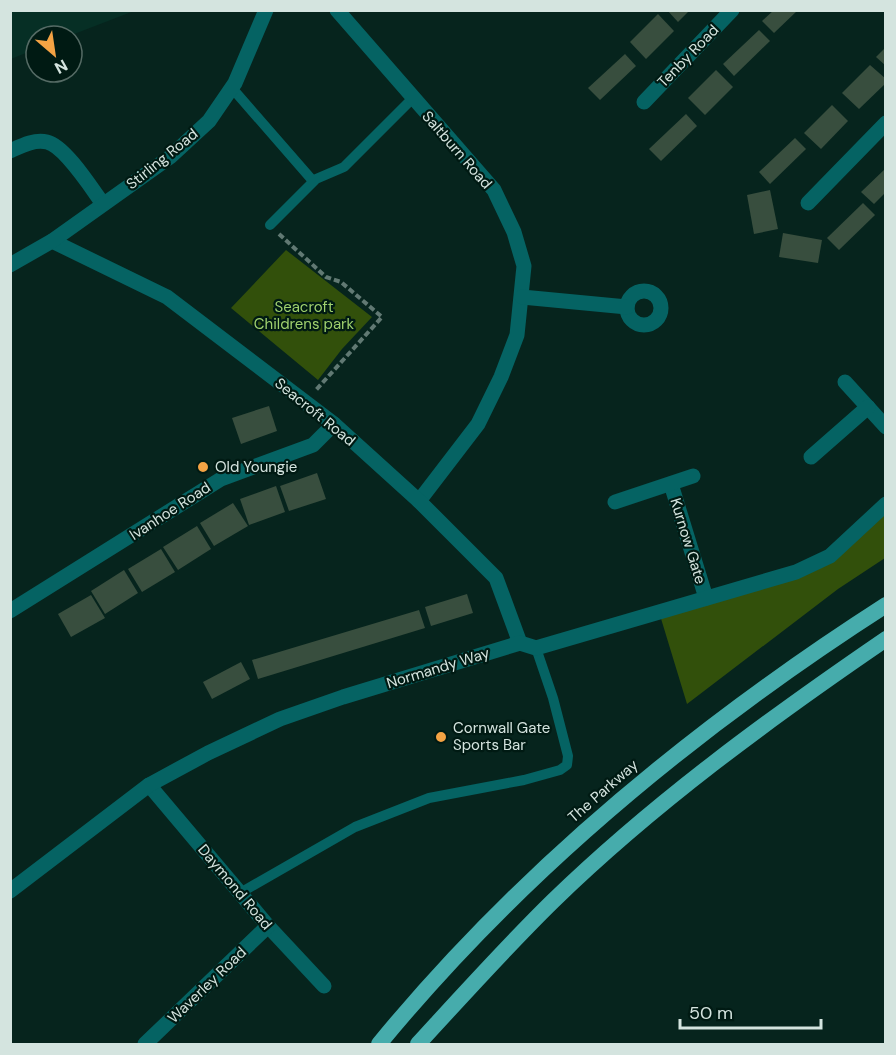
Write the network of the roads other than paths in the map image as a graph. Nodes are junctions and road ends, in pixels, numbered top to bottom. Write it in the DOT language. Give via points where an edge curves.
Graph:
graph roads {
  1 [pos="266,10"];
  2 [pos="337,10"];
  3 [pos="732,10"];
  4 [pos="232,88"];
  5 [pos="412,99"];
  6 [pos="644,102"];
  7 [pos="885,123"];
  8 [pos="10,151"];
  9 [pos="314,182"];
  10 [pos="807,203"];
  11 [pos="103,204"];
  12 [pos="270,225"];
  13 [pos="52,241"];
  14 [pos="10,265"];
  15 [pos="522,297"];
  16 [pos="627,307"];
  17 [pos="845,382"];
  18 [pos="868,407"];
  19 [pos="334,424"];
  20 [pos="885,427"];
  21 [pos="811,457"];
  22 [pos="693,476"];
  23 [pos="671,484"];
  24 [pos="419,501"];
  25 [pos="615,502"];
  26 [pos="885,504"];
  27 [pos="706,598"];
  28 [pos="885,605"];
  29 [pos="10,611"];
  30 [pos="885,639"];
  31 [pos="520,643"];
  32 [pos="536,648"];
  33 [pos="149,784"];
  34 [pos="10,891"];
  35 [pos="240,893"];
  36 [pos="268,926"];
  37 [pos="324,986"];
  38 [pos="145,1044"];
  39 [pos="379,1044"];
  40 [pos="418,1044"];
  1 -- 4 [label="street, Stirling Road"];
  2 -- 5 [label="street, Saltburn Road"];
  3 -- 6 [label="street, Tenby Road"];
  4 -- 9 [label="lane"];
  4 -- 11 [label="street, Stirling Road" via="208,121 170,157"];
  5 -- 9 [label="lane" via="344,167"];
  5 -- 15 [label="street, Saltburn Road" via="494,190 525,266"];
  7 -- 10 [label="street"];
  8 -- 11 [label="street" via="29,143 48,142 65,155"];
  9 -- 12 [label="lane"];
  11 -- 13 [label="street, Stirling Road"];
  13 -- 14 [label="street, Stirling Road"];
  13 -- 19 [label="street, Seacroft Road" via="167,297"];
  15 -- 16 [label="street"];
  15 -- 24 [label="street, Saltburn Road" via="517,335 478,424"];
  17 -- 18 [label="street"];
  18 -- 20 [label="street"];
  18 -- 21 [label="street"];
  19 -- 24 [label="street, Seacroft Road"];
  19 -- 29 [label="street, Ivanhoe Road" via="313,445 221,479"];
  22 -- 23 [label="street, Kurnow Gate"];
  23 -- 25 [label="street, Kurnow Gate"];
  23 -- 27 [label="street, Kurnow Gate"];
  24 -- 31 [label="street, Seacroft Road" via="496,578"];
  26 -- 27 [label="street" via="830,556 796,572"];
  27 -- 32 [label="street"];
  28 -- 39 [label="highway, The Parkway" via="739,705 600,816 540,871"];
  30 -- 40 [label="highway" via="714,762 624,837 553,901"];
  31 -- 32 [label="street"];
  31 -- 33 [label="street, Normandy Way" via="280,719"];
  32 -- 35 [label="lane" via="556,707 567,765 524,780 429,798 355,827"];
  33 -- 34 [label="street, Normandy Way"];
  33 -- 35 [label="street, Daymond Road"];
  35 -- 36 [label="street, Daymond Road"];
  36 -- 37 [label="street, Daymond Road"];
  36 -- 38 [label="street, Waverley Road"];
}
